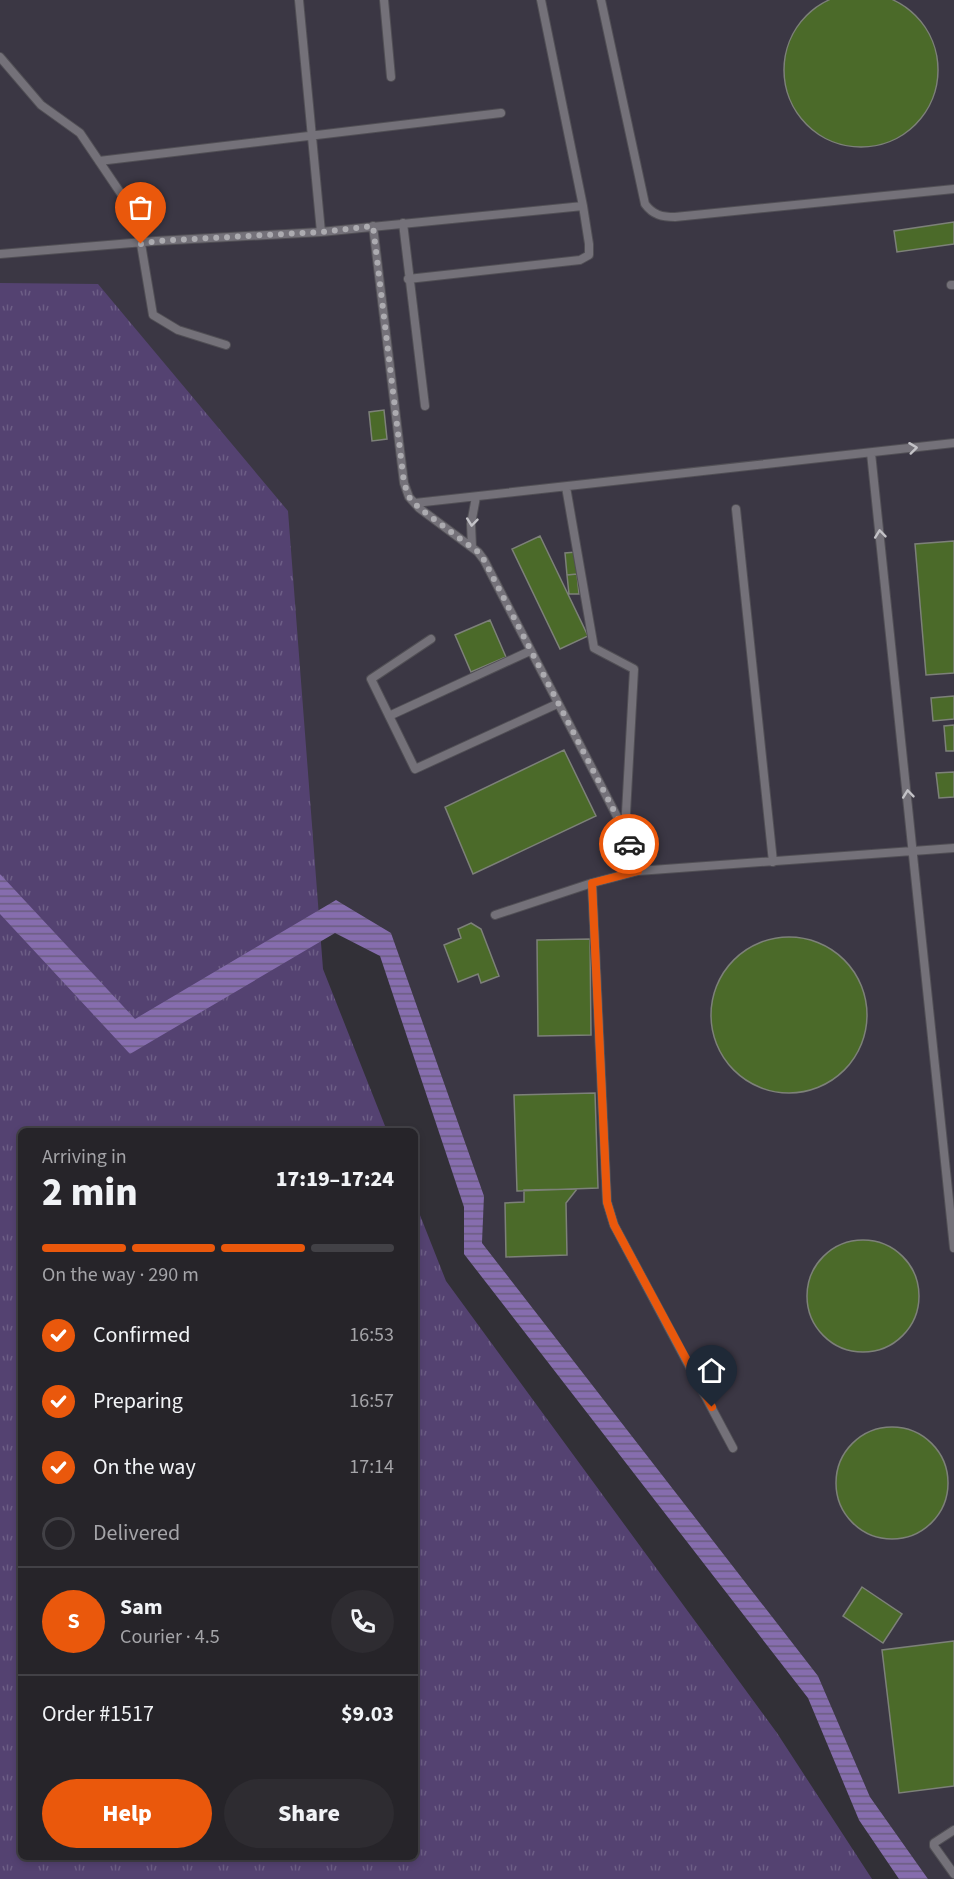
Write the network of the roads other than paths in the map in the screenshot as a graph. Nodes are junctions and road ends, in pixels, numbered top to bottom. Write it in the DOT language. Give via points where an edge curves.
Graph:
graph roads {
  1 [pos="299,0"];
  2 [pos="384,0"];
  3 [pos="541,0"];
  4 [pos="601,0"];
  5 [pos="0,57"];
  6 [pos="391,77"];
  7 [pos="501,113"];
  8 [pos="311,135"];
  9 [pos="99,161"];
  10 [pos="954,189"];
  11 [pos="583,206"];
  12 [pos="403,223"];
  13 [pos="373,226"];
  14 [pos="321,232"];
  15 [pos="141,244"];
  16 [pos="0,254"];
  17 [pos="408,279"];
  18 [pos="226,345"];
  19 [pos="425,406"];
  20 [pos="954,443"];
  21 [pos="871,453"];
  22 [pos="566,487"];
  23 [pos="476,496"];
  24 [pos="415,503"];
  25 [pos="735,509"];
  26 [pos="472,547"];
  27 [pos="430,639"];
  28 [pos="530,651"];
  29 [pos="557,704"];
  30 [pos="388,716"];
  31 [pos="625,832"];
  32 [pos="954,848"];
  33 [pos="914,852"];
  34 [pos="773,862"];
  35 [pos="638,871"];
  36 [pos="592,883"];
  37 [pos="495,915"];
  38 [pos="954,1248"];
  39 [pos="733,1448"];
  40 [pos="954,1830"];
  41 [pos="954,1874"];
  1 -- 8 [label="lane"];
  2 -- 6 [label="lane"];
  3 -- 11 [label="lane"];
  4 -- 10 [label="lane" via="645,204 650,211 662,217 675,217"];
  5 -- 9 [label="lane" via="41,105 80,133"];
  7 -- 8 [label="lane"];
  8 -- 9 [label="lane"];
  8 -- 14 [label="lane"];
  9 -- 15 [label="lane" via="132,210"];
  11 -- 12 [label="lane"];
  11 -- 17 [label="lane" via="590,244 589,255 580,260"];
  12 -- 13 [label="lane"];
  12 -- 17 [label="lane"];
  13 -- 14 [label="lane"];
  13 -- 24 [label="lane" via="404,483"];
  14 -- 15 [label="lane"];
  15 -- 16 [label="lane"];
  15 -- 18 [label="lane" via="153,315 178,330"];
  17 -- 19 [label="lane"];
  21 -- 20 [label="lane, one-way"];
  21 -- 22 [label="lane"];
  33 -- 21 [label="lane, one-way"];
  22 -- 23 [label="lane"];
  22 -- 31 [label="lane" via="594,648 634,669"];
  23 -- 24 [label="lane"];
  23 -- 26 [label="lane, one-way"];
  24 -- 26 [label="lane"];
  25 -- 34 [label="lane"];
  26 -- 28 [label="lane" via="484,560"];
  27 -- 30 [label="lane" via="371,679"];
  28 -- 29 [label="lane"];
  28 -- 30 [label="lane"];
  29 -- 30 [label="lane" via="415,769"];
  29 -- 31 [label="lane"];
  31 -- 35 [label="lane"];
  32 -- 33 [label="lane"];
  33 -- 34 [label="lane"];
  33 -- 38 [label="lane"];
  34 -- 35 [label="lane"];
  35 -- 36 [label="lane"];
  36 -- 37 [label="lane"];
  36 -- 39 [label="lane" via="607,1202 614,1225"];
  40 -- 41 [label="lane" via="934,1843"];
}
